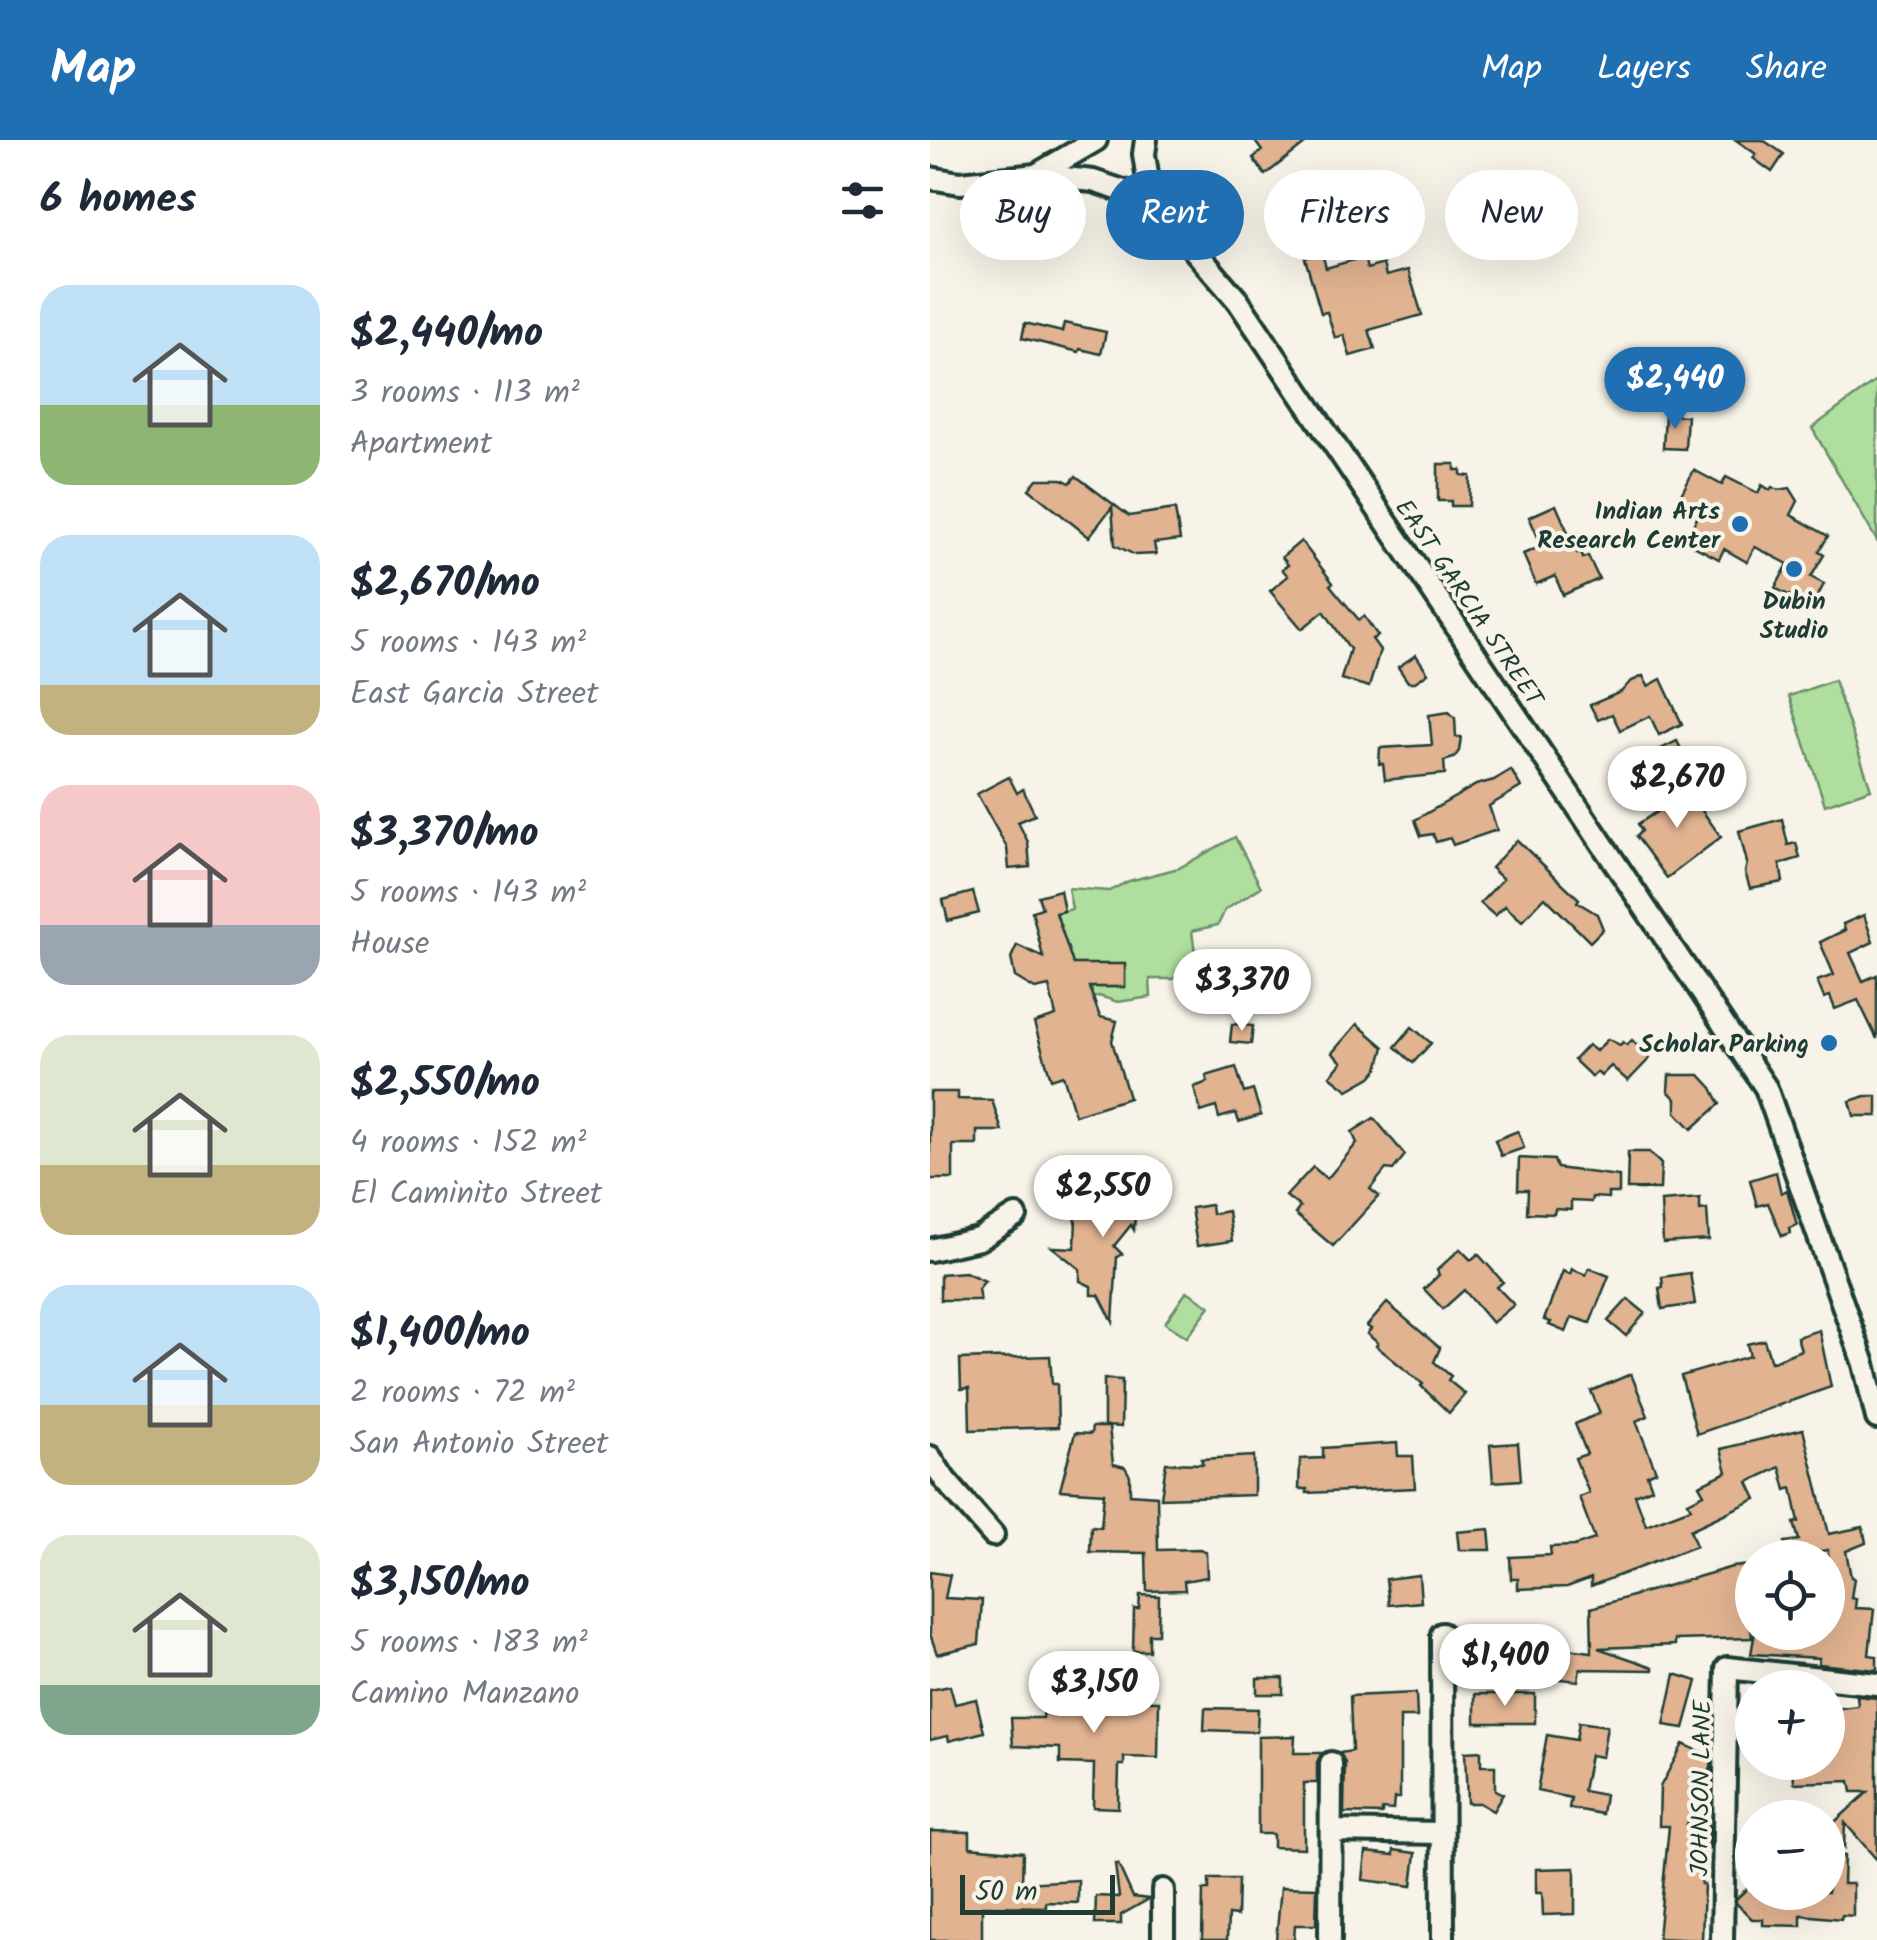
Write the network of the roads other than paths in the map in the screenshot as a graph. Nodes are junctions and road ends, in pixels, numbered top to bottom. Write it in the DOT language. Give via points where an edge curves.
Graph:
graph roads {
  1 [pos="1096,140"];
  2 [pos="1146,140"];
  3 [pos="1045,170"];
  4 [pos="1146,170"];
  5 [pos="930,178"];
  6 [pos="960,184"];
  7 [pos="1203,260"];
  8 [pos="1016,1216"];
  9 [pos="930,1250"];
  10 [pos="1877,1418"];
  11 [pos="930,1457"];
  12 [pos="992,1535"];
  13 [pos="1442,1634"];
  14 [pos="1877,1684"];
  15 [pos="1331,1763"];
  16 [pos="1331,1832"];
  17 [pos="1441,1833"];
  18 [pos="1163,1890"];
  19 [pos="1162,1940"];
  20 [pos="1330,1940"];
  21 [pos="1443,1940"];
  22 [pos="1722,1940"];
  1 -- 3 [label="street"];
  2 -- 4 [label="street"];
  5 -- 6 [label="street"];
  7 -- 10 [label="street, EAST GARCIA STREET" via="1238,301 1766,1088"];
  8 -- 9 [label="street" via="979,1239"];
  11 -- 12 [label="street"];
  13 -- 17 [label="street"];
  14 -- 22 [label="street, JOHNSON LANE" via="1726,1668"];
  15 -- 16 [label="street"];
  16 -- 17 [label="street"];
  16 -- 20 [label="street"];
  17 -- 21 [label="street"];
  18 -- 19 [label="street"];
}
